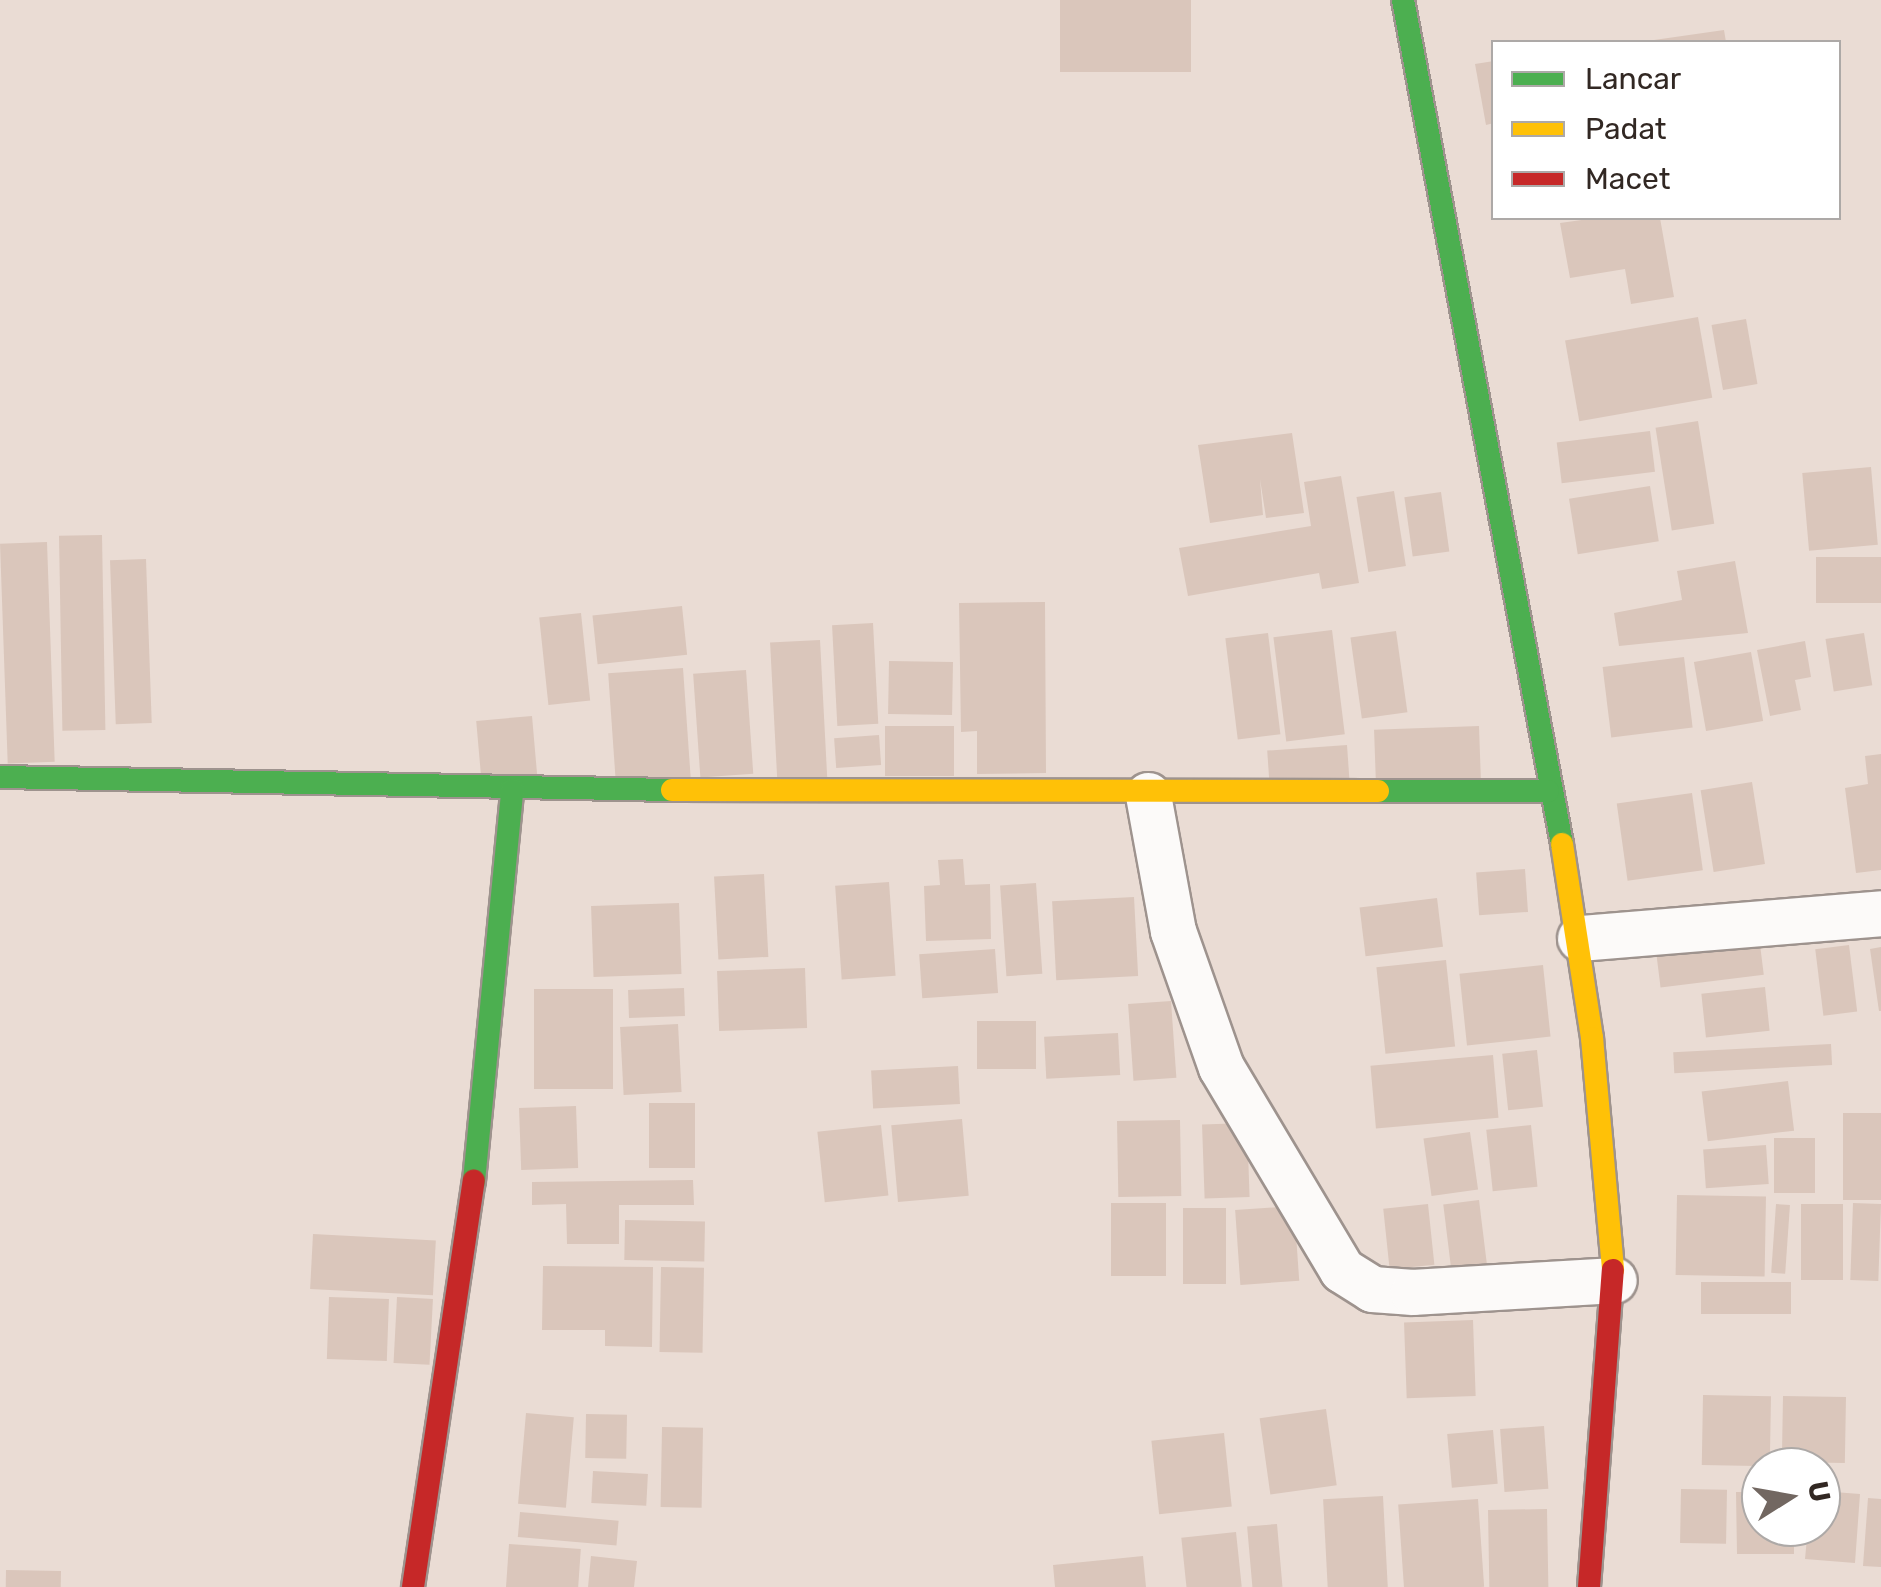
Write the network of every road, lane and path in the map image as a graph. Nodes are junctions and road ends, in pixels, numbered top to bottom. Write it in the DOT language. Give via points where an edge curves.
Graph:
graph roads {
  1 [pos="1403,0"];
  2 [pos="0,776"];
  3 [pos="512,790"];
  4 [pos="1548,791"];
  5 [pos="1148,795"];
  6 [pos="1881,913"];
  7 [pos="1580,938"];
  8 [pos="1614,1280"];
  9 [pos="414,1587"];
  10 [pos="1590,1587"];
  1 -- 4 [label="street"];
  2 -- 3 [label="street"];
  3 -- 5 [label="street"];
  3 -- 9 [label="street" via="466,1258"];
  4 -- 5 [label="street"];
  4 -- 7 [label="street"];
  5 -- 8 [label="street" via="1174,931 1221,1067 1342,1270 1372,1288 1414,1292"];
  6 -- 7 [label="street"];
  7 -- 8 [label="street"];
  8 -- 10 [label="street"];
}
